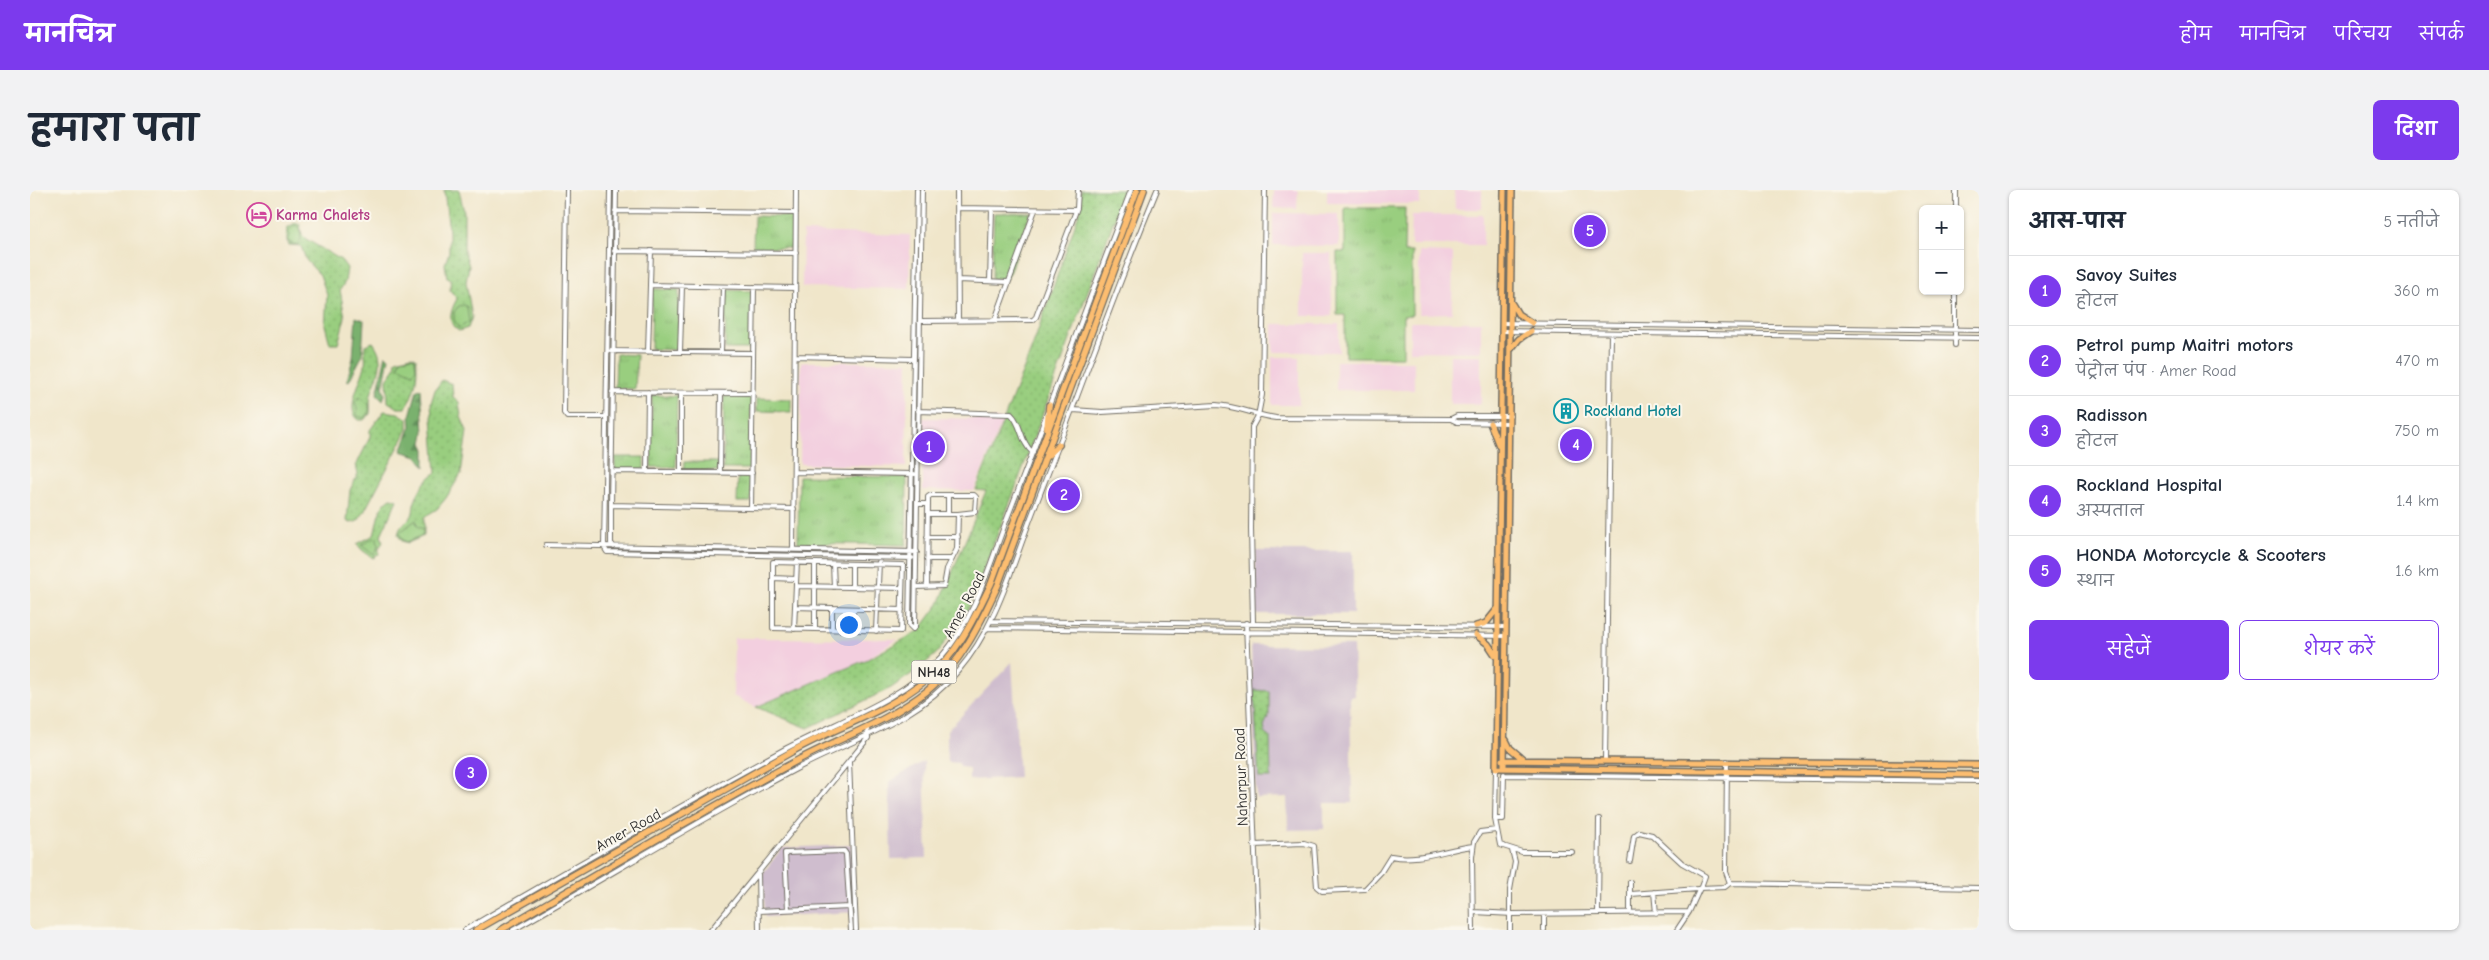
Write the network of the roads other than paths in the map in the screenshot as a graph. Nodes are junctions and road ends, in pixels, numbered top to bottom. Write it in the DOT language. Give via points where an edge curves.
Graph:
graph roads {
  1 [pos="567,190"];
  2 [pos="610,190"];
  3 [pos="616,190"];
  4 [pos="796,190"];
  5 [pos="917,190"];
  6 [pos="922,190"];
  7 [pos="957,190"];
  8 [pos="1078,190"];
  9 [pos="1131,190"];
  10 [pos="1137,190"];
  11 [pos="1144,190"];
  12 [pos="1157,190"];
  13 [pos="1265,190"];
  14 [pos="1504,190"];
  15 [pos="1512,190"];
  16 [pos="1956,190"];
  17 [pos="1956,205"];
  18 [pos="958,208"];
  19 [pos="992,209"];
  20 [pos="1036,210"];
  21 [pos="1076,210"];
  22 [pos="615,211"];
  23 [pos="796,213"];
  24 [pos="614,251"];
  25 [pos="650,251"];
  26 [pos="796,252"];
  27 [pos="958,280"];
  28 [pos="990,281"];
  29 [pos="1008,282"];
  30 [pos="650,285"];
  31 [pos="682,286"];
  32 [pos="722,287"];
  33 [pos="754,287"];
  34 [pos="796,288"];
  35 [pos="1955,295"];
  36 [pos="1511,301"];
  37 [pos="958,320"];
  38 [pos="994,320"];
  39 [pos="921,321"];
  40 [pos="1511,322"];
  41 [pos="1502,323"];
  42 [pos="1532,323"];
  43 [pos="1954,330"];
  44 [pos="1979,330"];
  45 [pos="1502,331"];
  46 [pos="1511,331"];
  47 [pos="1531,331"];
  48 [pos="1611,333"];
  49 [pos="1954,338"];
  50 [pos="1979,338"];
  51 [pos="1954,345"];
  52 [pos="606,351"];
  53 [pos="613,351"];
  54 [pos="648,352"];
  55 [pos="680,352"];
  56 [pos="721,352"];
  57 [pos="1510,352"];
  58 [pos="753,353"];
  59 [pos="795,356"];
  60 [pos="913,359"];
  61 [pos="612,392"];
  62 [pos="648,392"];
  63 [pos="681,392"];
  64 [pos="721,393"];
  65 [pos="753,394"];
  66 [pos="1049,405"];
  67 [pos="1073,410"];
  68 [pos="913,411"];
  69 [pos="919,411"];
  70 [pos="1258,416"];
  71 [pos="1501,416"];
  72 [pos="1510,416"];
  73 [pos="606,417"];
  74 [pos="1451,419"];
  75 [pos="1490,423"];
  76 [pos="1502,423"];
  77 [pos="1509,423"];
  78 [pos="1047,435"];
  79 [pos="1059,445"];
  80 [pos="1501,451"];
  81 [pos="1033,453"];
  82 [pos="1045,458"];
  83 [pos="605,471"];
  84 [pos="612,471"];
  85 [pos="647,472"];
  86 [pos="681,472"];
  87 [pos="794,472"];
  88 [pos="720,473"];
  89 [pos="752,473"];
  90 [pos="912,474"];
  91 [pos="918,474"];
  92 [pos="948,495"];
  93 [pos="918,504"];
  94 [pos="928,504"];
  95 [pos="611,505"];
  96 [pos="752,508"];
  97 [pos="794,509"];
  98 [pos="928,514"];
  99 [pos="948,514"];
  100 [pos="958,514"];
  101 [pos="928,537"];
  102 [pos="958,537"];
  103 [pos="546,545"];
  104 [pos="604,547"];
  105 [pos="614,547"];
  106 [pos="793,550"];
  107 [pos="911,552"];
  108 [pos="917,552"];
  109 [pos="795,556"];
  110 [pos="879,557"];
  111 [pos="911,558"];
  112 [pos="917,558"];
  113 [pos="927,559"];
  114 [pos="952,559"];
  115 [pos="797,562"];
  116 [pos="815,563"];
  117 [pos="834,564"];
  118 [pos="852,564"];
  119 [pos="878,564"];
  120 [pos="773,578"];
  121 [pos="796,579"];
  122 [pos="796,586"];
  123 [pos="815,587"];
  124 [pos="834,587"];
  125 [pos="852,587"];
  126 [pos="877,587"];
  127 [pos="916,587"];
  128 [pos="927,587"];
  129 [pos="902,588"];
  130 [pos="1498,607"];
  131 [pos="795,608"];
  132 [pos="815,608"];
  133 [pos="832,609"];
  134 [pos="853,609"];
  135 [pos="876,609"];
  136 [pos="902,610"];
  137 [pos="991,621"];
  138 [pos="1253,622"];
  139 [pos="1246,623"];
  140 [pos="1476,626"];
  141 [pos="1498,627"];
  142 [pos="1506,627"];
  143 [pos="814,628"];
  144 [pos="988,628"];
  145 [pos="794,629"];
  146 [pos="832,629"];
  147 [pos="853,630"];
  148 [pos="876,631"];
  149 [pos="1246,632"];
  150 [pos="1476,636"];
  151 [pos="1498,636"];
  152 [pos="1506,636"];
  153 [pos="1498,659"];
  154 [pos="867,728"];
  155 [pos="822,733"];
  156 [pos="869,735"];
  157 [pos="846,737"];
  158 [pos="1505,737"];
  159 [pos="849,744"];
  160 [pos="1496,759"];
  161 [pos="1504,760"];
  162 [pos="1525,760"];
  163 [pos="1605,761"];
  164 [pos="849,762"];
  165 [pos="1728,762"];
  166 [pos="1979,765"];
  167 [pos="1496,768"];
  168 [pos="1504,768"];
  169 [pos="1504,774"];
  170 [pos="1728,775"];
  171 [pos="1979,775"];
  172 [pos="1979,782"];
  173 [pos="752,790"];
  174 [pos="1495,819"];
  175 [pos="1599,819"];
  176 [pos="1496,830"];
  177 [pos="1254,845"];
  178 [pos="1473,846"];
  179 [pos="652,847"];
  180 [pos="1512,850"];
  181 [pos="1572,852"];
  182 [pos="1630,861"];
  183 [pos="758,872"];
  184 [pos="588,879"];
  185 [pos="1630,882"];
  186 [pos="1730,883"];
  187 [pos="590,886"];
  188 [pos="1700,888"];
  189 [pos="1979,888"];
  190 [pos="1654,892"];
  191 [pos="1631,894"];
  192 [pos="557,901"];
  193 [pos="850,907"];
  194 [pos="788,909"];
  195 [pos="758,911"];
  196 [pos="1474,912"];
  197 [pos="1656,912"];
  198 [pos="1689,912"];
  199 [pos="1598,913"];
  200 [pos="1630,913"];
  201 [pos="1510,914"];
  202 [pos="1544,914"];
  203 [pos="465,930"];
  204 [pos="476,930"];
  205 [pos="500,930"];
  206 [pos="513,930"];
  207 [pos="711,930"];
  208 [pos="759,930"];
  209 [pos="851,930"];
  210 [pos="856,930"];
  211 [pos="1258,930"];
  212 [pos="1474,930"];
  213 [pos="1510,930"];
  214 [pos="1544,930"];
  215 [pos="1677,930"];
  1 -- 73 [label="street" via="564,414 567,417"];
  2 -- 52 [label="street"];
  3 -- 22 [label="street"];
  4 -- 23 [label="street"];
  5 -- 60 [label="street"];
  6 -- 39 [label="street"];
  7 -- 18 [label="street"];
  8 -- 21 [label="street"];
  9 -- 66 [label="street"];
  10 -- 78 [label="highway, Amer Road / NH48"];
  11 -- 82 [label="highway, Amer Road / NH48"];
  12 -- 67 [label="street"];
  13 -- 70 [label="street" via="1262,395"];
  14 -- 41 [label="main road"];
  15 -- 36 [label="main road"];
  16 -- 17 [label="street"];
  18 -- 19 [label="street"];
  18 -- 27 [label="street"];
  19 -- 20 [label="street"];
  19 -- 28 [label="street"];
  20 -- 21 [label="street"];
  20 -- 29 [label="street"];
  21 -- 38 [label="street" via="1036,317 1033,320"];
  22 -- 23 [label="street"];
  22 -- 24 [label="street"];
  23 -- 26 [label="street"];
  24 -- 25 [label="street"];
  24 -- 53 [label="street"];
  25 -- 26 [label="street"];
  25 -- 30 [label="street"];
  26 -- 34 [label="street"];
  27 -- 28 [label="street"];
  27 -- 37 [label="street"];
  28 -- 29 [label="street"];
  29 -- 38 [label="street"];
  30 -- 31 [label="street"];
  30 -- 54 [label="street"];
  31 -- 32 [label="street"];
  31 -- 55 [label="street"];
  32 -- 33 [label="street"];
  32 -- 56 [label="street"];
  33 -- 34 [label="street"];
  33 -- 58 [label="street"];
  34 -- 59 [label="street"];
  35 -- 43 [label="street"];
  36 -- 40 [label="main road"];
  36 -- 42 [label="main road" via="1518,314"];
  37 -- 38 [label="street"];
  37 -- 39 [label="street"];
  39 -- 69 [label="street"];
  40 -- 41 [label="street"];
  40 -- 42 [label="street"];
  40 -- 46 [label="main road"];
  41 -- 45 [label="main road"];
  42 -- 43 [label="street"];
  43 -- 44 [label="street"];
  43 -- 49 [label="street"];
  45 -- 46 [label="street"];
  45 -- 71 [label="main road"];
  46 -- 47 [label="street"];
  46 -- 57 [label="main road"];
  47 -- 48 [label="street"];
  47 -- 57 [label="main road" via="1515,342"];
  48 -- 49 [label="street"];
  48 -- 163 [label="street"];
  49 -- 50 [label="street"];
  49 -- 51 [label="street"];
  52 -- 53 [label="street"];
  52 -- 73 [label="street"];
  53 -- 54 [label="street"];
  53 -- 61 [label="street"];
  54 -- 55 [label="street"];
  55 -- 56 [label="street"];
  56 -- 58 [label="street"];
  57 -- 72 [label="main road"];
  58 -- 65 [label="street"];
  59 -- 60 [label="street"];
  59 -- 87 [label="street"];
  60 -- 68 [label="street"];
  61 -- 62 [label="street"];
  61 -- 84 [label="street"];
  62 -- 63 [label="street"];
  62 -- 85 [label="street"];
  63 -- 64 [label="street"];
  63 -- 86 [label="street"];
  64 -- 65 [label="street"];
  64 -- 88 [label="street"];
  65 -- 89 [label="street"];
  66 -- 78 [label="highway"];
  66 -- 81 [label="street"];
  67 -- 70 [label="street" via="1102,412 1216,405 1231,406"];
  67 -- 79 [label="street"];
  68 -- 69 [label="street"];
  68 -- 90 [label="street"];
  69 -- 81 [label="street" via="1011,414 1025,446"];
  69 -- 91 [label="street"];
  70 -- 74 [label="street"];
  70 -- 138 [label="street" via="1252,427"];
  71 -- 72 [label="street"];
  71 -- 74 [label="street" via="1457,416"];
  71 -- 76 [label="main road"];
  72 -- 77 [label="main road"];
  73 -- 83 [label="street"];
  74 -- 75 [label="street"];
  75 -- 76 [label="street"];
  75 -- 80 [label="main road"];
  76 -- 77 [label="street"];
  76 -- 80 [label="main road"];
  77 -- 142 [label="main road"];
  78 -- 155 [label="highway, Amer Road / NH48" via="991,584 954,651 926,680 900,699"];
  79 -- 82 [label="highway"];
  79 -- 137 [label="street"];
  80 -- 130 [label="main road"];
  81 -- 155 [label="street" via="973,607 948,648 907,687"];
  82 -- 154 [label="highway, Amer Road / NH48" via="998,585 977,630 928,690"];
  83 -- 84 [label="street"];
  83 -- 104 [label="street"];
  84 -- 85 [label="street"];
  84 -- 95 [label="street"];
  85 -- 86 [label="street"];
  86 -- 88 [label="street"];
  87 -- 90 [label="street"];
  87 -- 97 [label="street"];
  88 -- 89 [label="street"];
  89 -- 96 [label="street"];
  90 -- 91 [label="street"];
  90 -- 107 [label="street"];
  91 -- 93 [label="street"];
  92 -- 94 [label="street" via="931,495"];
  92 -- 99 [label="street"];
  92 -- 100 [label="street" via="976,496 975,512"];
  93 -- 94 [label="street"];
  93 -- 108 [label="street"];
  94 -- 98 [label="street"];
  95 -- 96 [label="street"];
  95 -- 105 [label="street" via="611,543"];
  96 -- 97 [label="street"];
  97 -- 106 [label="street"];
  98 -- 99 [label="street"];
  98 -- 101 [label="street"];
  99 -- 100 [label="street"];
  100 -- 102 [label="street"];
  101 -- 102 [label="street"];
  101 -- 113 [label="street"];
  102 -- 114 [label="street"];
  103 -- 104 [label="street"];
  104 -- 105 [label="street"];
  104 -- 109 [label="street" via="610,553"];
  105 -- 106 [label="street"];
  106 -- 107 [label="street"];
  106 -- 109 [label="street"];
  107 -- 108 [label="street"];
  107 -- 111 [label="street"];
  108 -- 112 [label="street"];
  109 -- 110 [label="street"];
  109 -- 115 [label="street"];
  110 -- 111 [label="street"];
  110 -- 119 [label="street"];
  111 -- 112 [label="street"];
  111 -- 127 [label="street" via="909,625 913,629"];
  112 -- 127 [label="street"];
  113 -- 114 [label="street"];
  113 -- 128 [label="street"];
  114 -- 128 [label="street" via="944,586"];
  115 -- 116 [label="street"];
  115 -- 120 [label="street" via="773,562"];
  115 -- 121 [label="street"];
  116 -- 117 [label="street"];
  116 -- 123 [label="street"];
  117 -- 118 [label="street"];
  117 -- 124 [label="street"];
  118 -- 119 [label="street"];
  118 -- 125 [label="street"];
  119 -- 126 [label="street"];
  119 -- 129 [label="street" via="903,565"];
  120 -- 121 [label="street"];
  120 -- 145 [label="street" via="772,626 775,629"];
  121 -- 122 [label="street"];
  122 -- 123 [label="street"];
  122 -- 131 [label="street"];
  123 -- 124 [label="street"];
  123 -- 132 [label="street"];
  124 -- 125 [label="street"];
  125 -- 126 [label="street"];
  126 -- 129 [label="street"];
  126 -- 135 [label="street"];
  127 -- 128 [label="street"];
  129 -- 136 [label="street"];
  130 -- 140 [label="main road" via="1486,623"];
  130 -- 141 [label="main road"];
  131 -- 132 [label="street"];
  131 -- 145 [label="street"];
  132 -- 133 [label="street"];
  132 -- 143 [label="street"];
  133 -- 134 [label="street"];
  133 -- 146 [label="street"];
  134 -- 135 [label="street"];
  134 -- 147 [label="street"];
  135 -- 136 [label="street"];
  135 -- 148 [label="street"];
  136 -- 148 [label="street" via="900,631"];
  137 -- 139 [label="street"];
  137 -- 144 [label="street"];
  138 -- 139 [label="street"];
  138 -- 140 [label="street"];
  139 -- 149 [label="street, Naharpur Road"];
  140 -- 141 [label="street"];
  141 -- 142 [label="street"];
  141 -- 151 [label="main road"];
  142 -- 152 [label="main road"];
  143 -- 145 [label="street"];
  143 -- 146 [label="street"];
  144 -- 149 [label="street"];
  144 -- 156 [label="street" via="943,688 925,704"];
  146 -- 147 [label="street"];
  147 -- 148 [label="street"];
  149 -- 150 [label="street"];
  149 -- 177 [label="street, Naharpur Road"];
  150 -- 151 [label="street"];
  150 -- 153 [label="main road" via="1488,644"];
  151 -- 152 [label="street"];
  151 -- 153 [label="main road"];
  152 -- 158 [label="main road"];
  153 -- 160 [label="main road"];
  154 -- 156 [label="street"];
  154 -- 157 [label="highway, Amer Road / NH48"];
  155 -- 203 [label="street" via="715,787"];
  155 -- 204 [label="highway, Amer Road / NH48"];
  156 -- 159 [label="street"];
  156 -- 164 [label="street"];
  157 -- 159 [label="highway"];
  157 -- 173 [label="highway, Amer Road / NH48" via="801,759"];
  158 -- 161 [label="main road"];
  158 -- 162 [label="main road" via="1510,748"];
  159 -- 173 [label="street"];
  160 -- 161 [label="main road"];
  160 -- 167 [label="main road"];
  161 -- 162 [label="main road"];
  161 -- 168 [label="main road"];
  162 -- 163 [label="main road"];
  163 -- 165 [label="main road"];
  164 -- 183 [label="street"];
  164 -- 210 [label="street"];
  165 -- 166 [label="main road"];
  165 -- 170 [label="street"];
  167 -- 168 [label="main road"];
  167 -- 174 [label="street"];
  168 -- 169 [label="street"];
  168 -- 170 [label="main road"];
  169 -- 170 [label="street"];
  169 -- 174 [label="street" via="1503,819"];
  170 -- 171 [label="main road"];
  170 -- 172 [label="street"];
  170 -- 186 [label="street" via="1726,872"];
  173 -- 179 [label="highway, Amer Road / NH48"];
  174 -- 176 [label="street"];
  175 -- 199 [label="street"];
  176 -- 178 [label="street" via="1480,832"];
  176 -- 180 [label="street" via="1500,845"];
  177 -- 178 [label="street" via="1304,843 1314,846 1317,887 1322,891 1367,888 1391,856 1426,856"];
  177 -- 211 [label="street, Naharpur Road"];
  178 -- 196 [label="street"];
  179 -- 184 [label="highway, Amer Road / NH48"];
  179 -- 187 [label="street"];
  180 -- 181 [label="street"];
  180 -- 201 [label="street" via="1515,862"];
  182 -- 188 [label="street" via="1634,836 1639,832 1649,833 1682,862 1705,876"];
  183 -- 195 [label="street"];
  183 -- 207 [label="street"];
  184 -- 187 [label="highway"];
  184 -- 192 [label="highway, Amer Road / NH48"];
  185 -- 191 [label="street"];
  186 -- 188 [label="street" via="1725,887"];
  186 -- 189 [label="street"];
  187 -- 192 [label="street"];
  188 -- 190 [label="street"];
  188 -- 198 [label="street"];
  190 -- 191 [label="street"];
  190 -- 197 [label="street"];
  191 -- 200 [label="street"];
  192 -- 205 [label="highway, Amer Road / NH48"];
  192 -- 206 [label="street"];
  193 -- 194 [label="street"];
  193 -- 194 [label="street" via="846,852 788,852 784,855"];
  193 -- 209 [label="street"];
  194 -- 195 [label="street"];
  195 -- 208 [label="street"];
  196 -- 201 [label="street"];
  196 -- 212 [label="street"];
  197 -- 198 [label="street"];
  197 -- 200 [label="street"];
  198 -- 215 [label="street"];
  199 -- 200 [label="street"];
  199 -- 202 [label="street"];
  201 -- 202 [label="street"];
  201 -- 213 [label="street"];
  202 -- 214 [label="street"];
}
